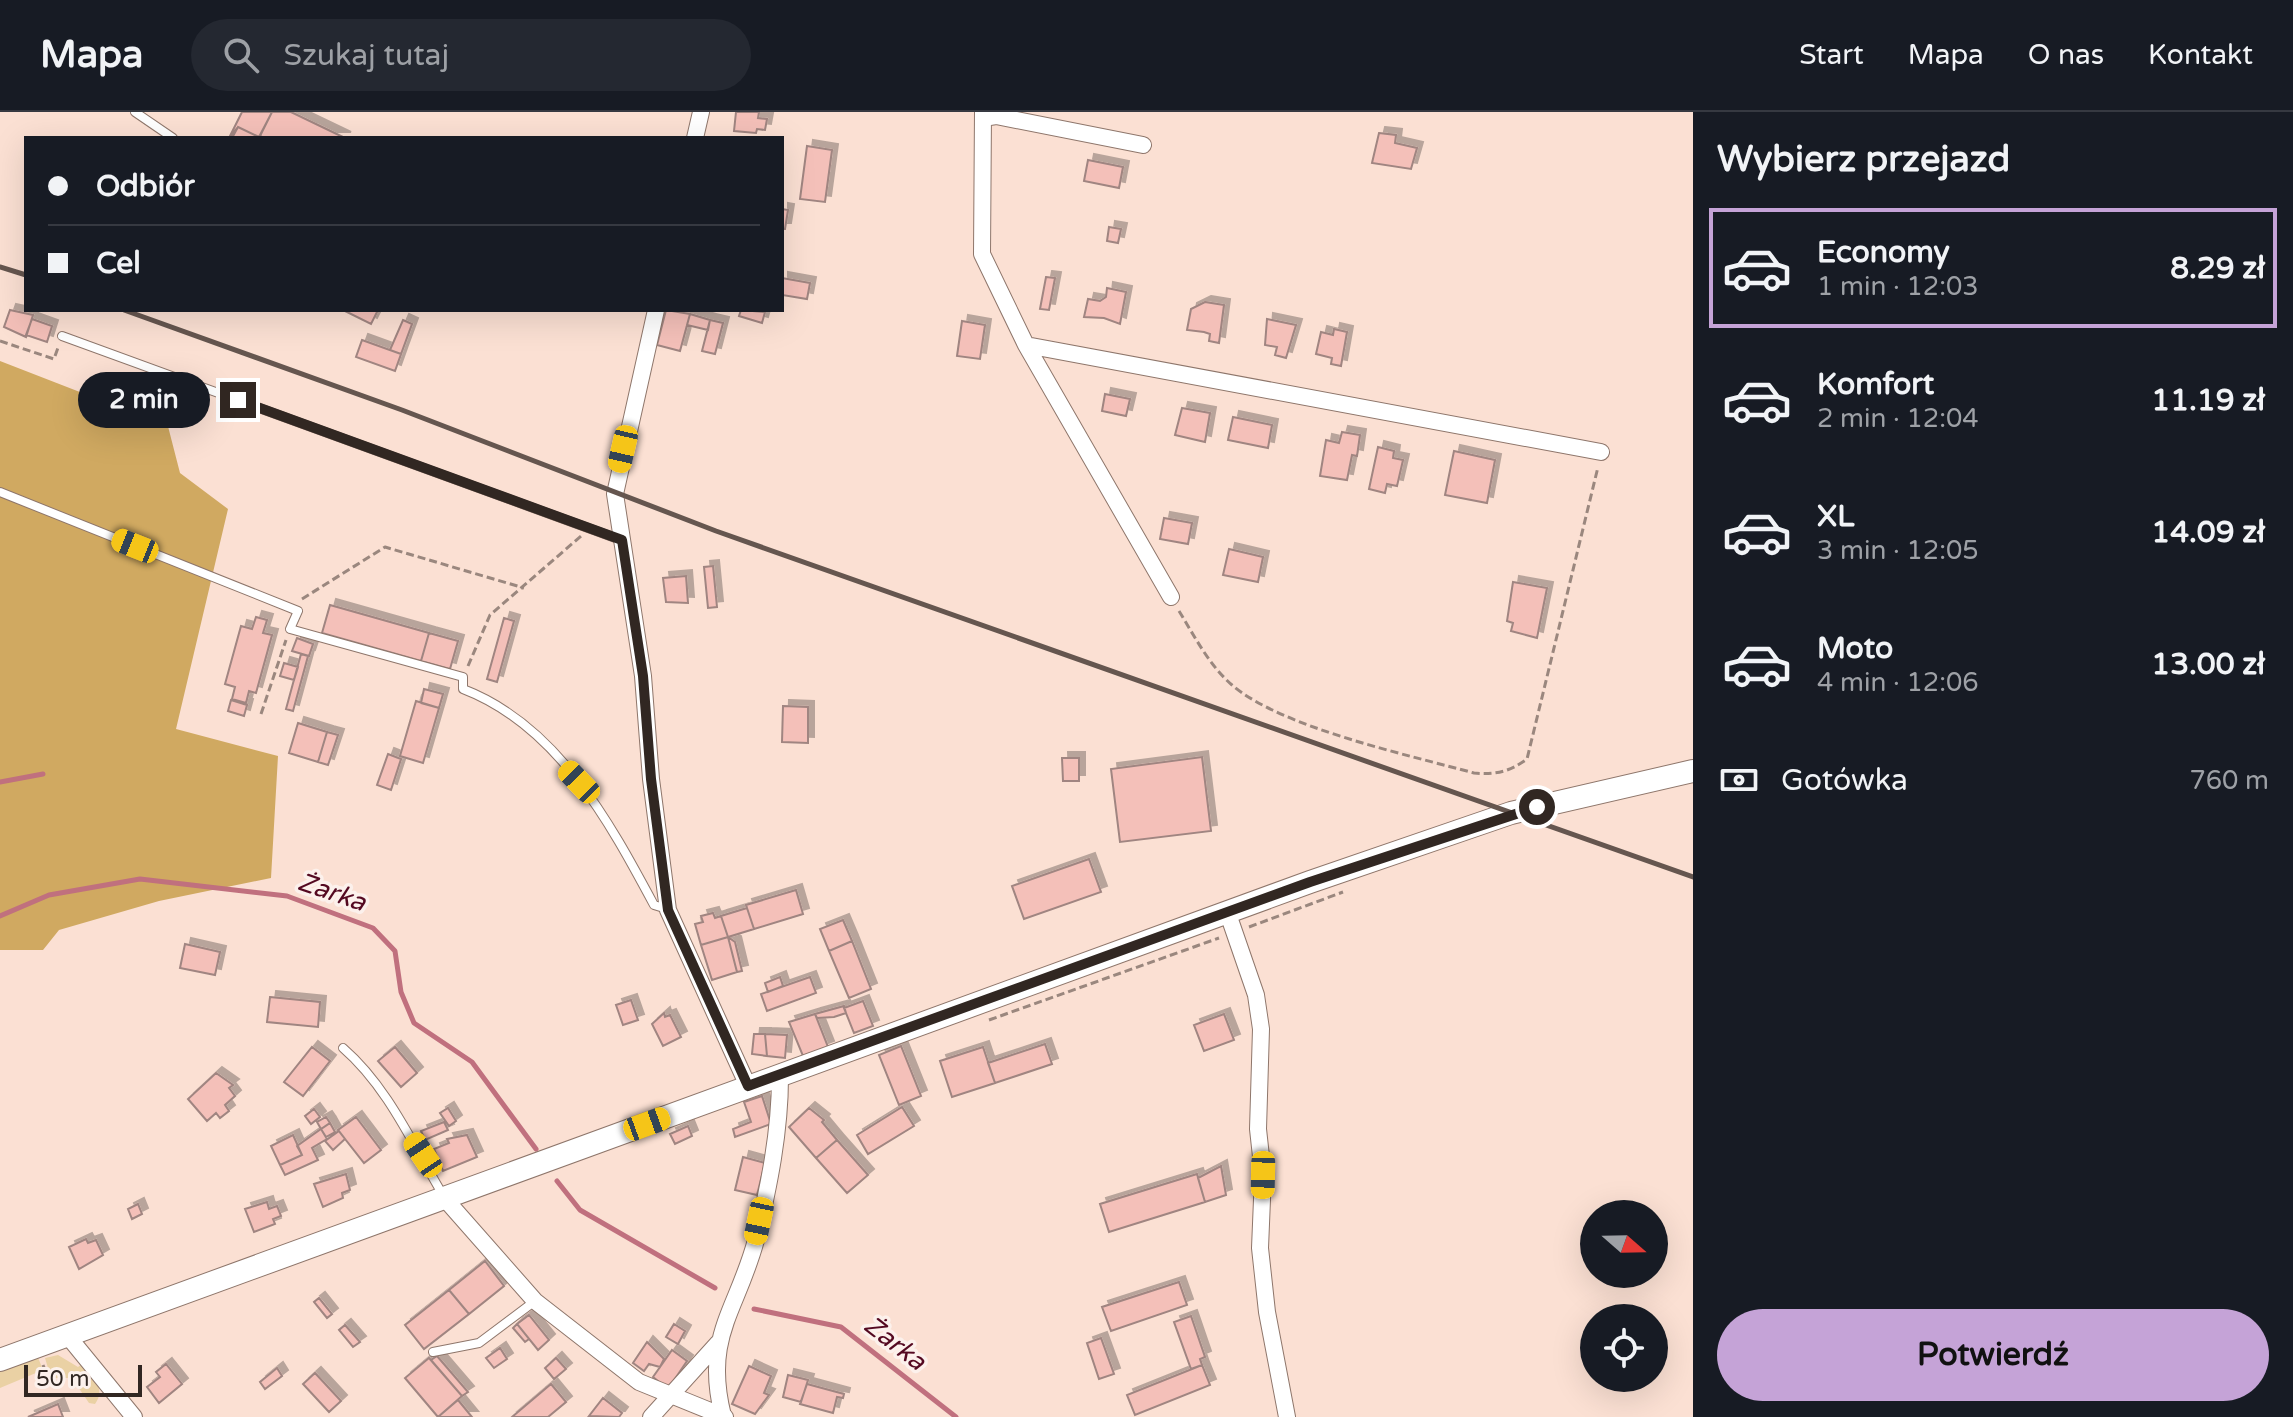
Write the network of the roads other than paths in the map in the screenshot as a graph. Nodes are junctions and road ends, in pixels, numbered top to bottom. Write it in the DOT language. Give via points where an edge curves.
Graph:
graph roads {
  1 [pos="135,112"];
  2 [pos="701,112"];
  3 [pos="983,115"];
  4 [pos="170,136"];
  5 [pos="695,136"];
  6 [pos="1143,145"];
  7 [pos="656,312"];
  8 [pos="62,336"];
  9 [pos="1026,345"];
  10 [pos="1601,452"];
  11 [pos="0,492"];
  12 [pos="622,540"];
  13 [pos="1171,597"];
  14 [pos="1693,771"];
  15 [pos="668,910"];
  16 [pos="1227,911"];
  17 [pos="343,1048"];
  18 [pos="780,1077"];
  19 [pos="748,1086"];
  20 [pos="446,1200"];
  21 [pos="535,1301"];
  22 [pos="67,1335"];
  23 [pos="718,1343"];
  24 [pos="433,1352"];
  25 [pos="0,1360"];
  26 [pos="671,1397"];
  27 [pos="134,1417"];
  28 [pos="651,1417"];
  29 [pos="724,1417"];
  30 [pos="1287,1417"];
  1 -- 4 [label="lane"];
  2 -- 5 [label="street"];
  3 -- 6 [label="street"];
  3 -- 9 [label="street" via="982,254"];
  7 -- 12 [label="street" via="616,477"];
  8 -- 12 [label="lane"];
  9 -- 10 [label="street"];
  9 -- 13 [label="street"];
  11 -- 15 [label="lane" via="298,611 290,629 463,677 463,689 520,720 579,782 612,828 654,905"];
  12 -- 15 [label="street" via="643,676"];
  14 -- 16 [label="main road" via="1511,813"];
  15 -- 19 [label="street"];
  16 -- 18 [label="main road"];
  16 -- 30 [label="street" via="1256,995 1261,1029 1260,1248"];
  17 -- 20 [label="lane" via="394,1111"];
  18 -- 19 [label="main road"];
  18 -- 23 [label="street" via="779,1129 755,1243"];
  19 -- 20 [label="main road"];
  20 -- 21 [label="street"];
  20 -- 22 [label="main road"];
  21 -- 24 [label="lane" via="479,1343"];
  21 -- 26 [label="street" via="639,1382"];
  22 -- 25 [label="main road"];
  22 -- 27 [label="street"];
  23 -- 26 [label="street"];
  23 -- 29 [label="street" via="715,1384"];
  26 -- 28 [label="street"];
  26 -- 29 [label="street"];
}
